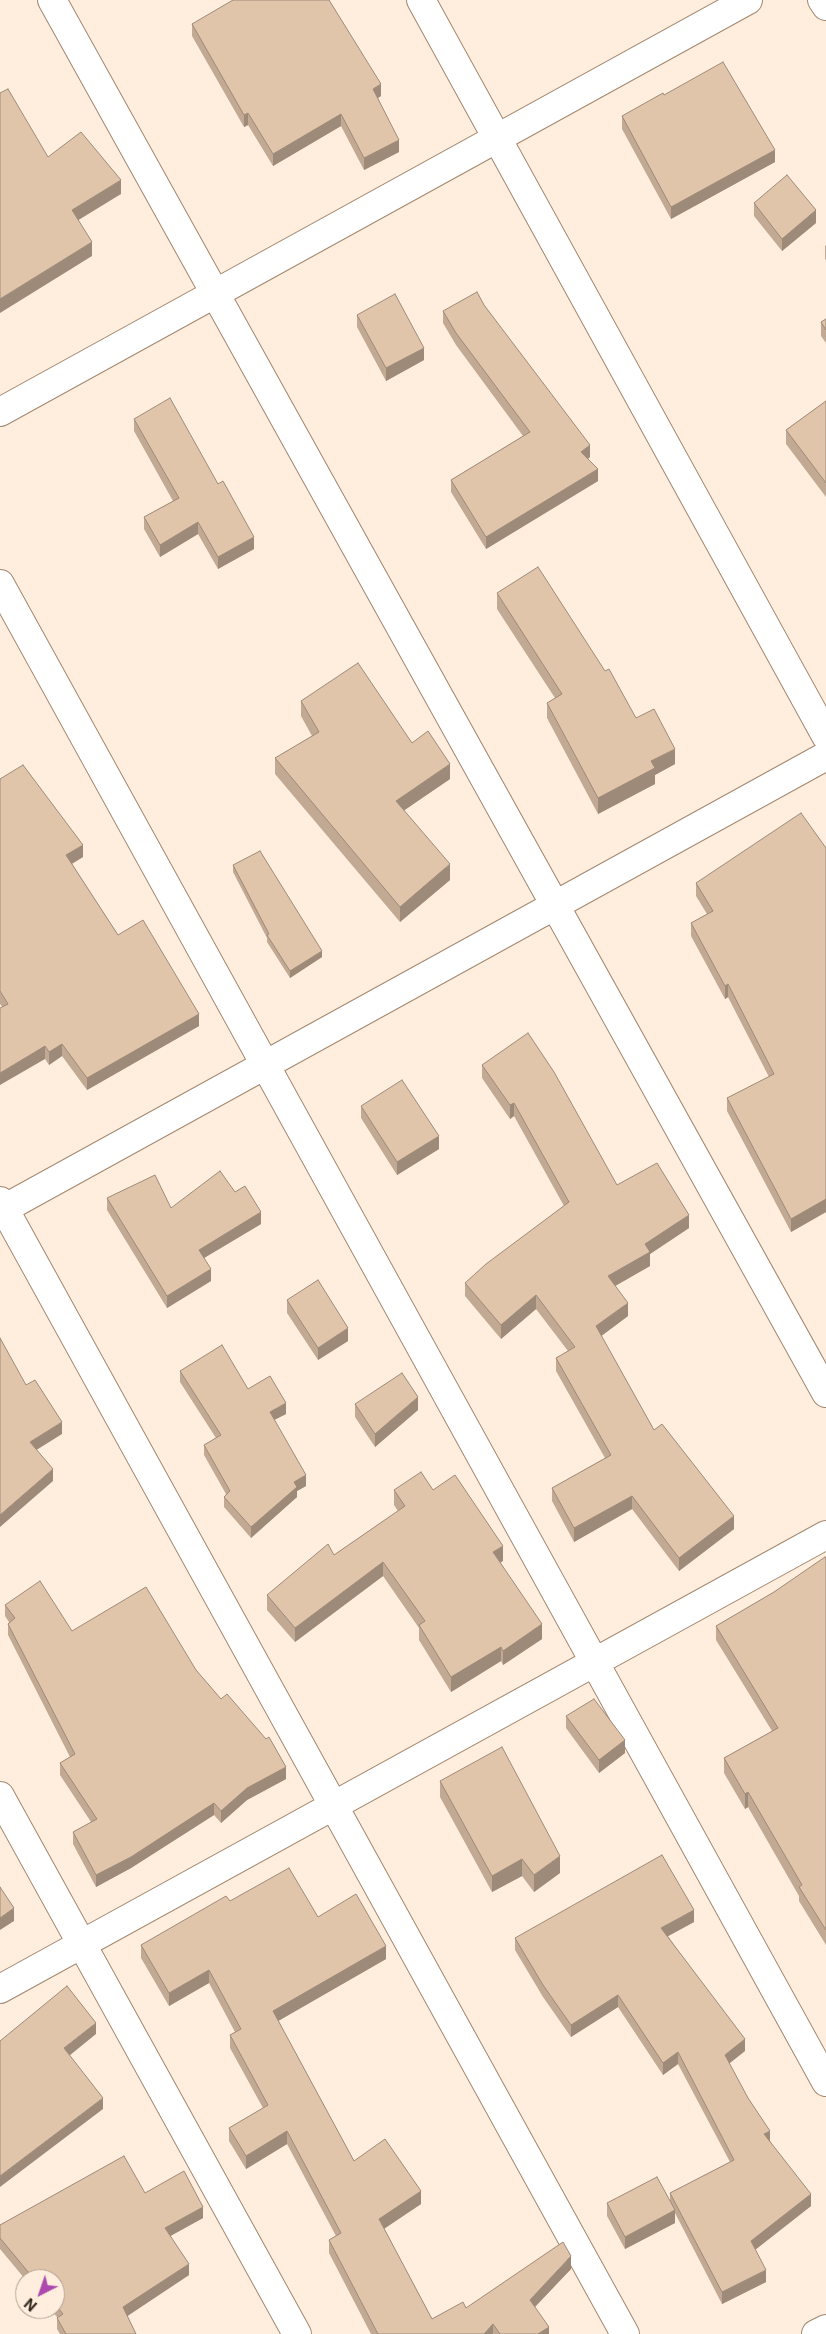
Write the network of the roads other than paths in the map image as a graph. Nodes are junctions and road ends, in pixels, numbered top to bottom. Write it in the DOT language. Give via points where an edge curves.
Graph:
graph roads {
  1 [pos="52,0"];
  2 [pos="421,0"];
  3 [pos="748,0"];
  4 [pos="822,0"];
  5 [pos="826,6"];
  6 [pos="497,138"];
  7 [pos="215,293"];
  8 [pos="0,412"];
  9 [pos="0,584"];
  10 [pos="826,736"];
  11 [pos="826,756"];
  12 [pos="555,905"];
  13 [pos="265,1065"];
  14 [pos="1,1207"];
  15 [pos="826,1393"];
  16 [pos="826,1535"];
  17 [pos="594,1662"];
  18 [pos="0,1796"];
  19 [pos="333,1806"];
  20 [pos="82,1944"];
  21 [pos="0,1989"];
  22 [pos="826,2082"];
  23 [pos="826,2329"];
  24 [pos="297,2334"];
  25 [pos="625,2334"];
  26 [pos="816,2334"];
  1 -- 7 [label="street"];
  2 -- 6 [label="street"];
  3 -- 6 [label="street"];
  4 -- 5 [label="street"];
  6 -- 7 [label="street"];
  6 -- 10 [label="street"];
  7 -- 8 [label="street"];
  7 -- 12 [label="street"];
  9 -- 13 [label="street"];
  11 -- 12 [label="street"];
  12 -- 13 [label="street"];
  12 -- 15 [label="street"];
  13 -- 14 [label="street"];
  13 -- 17 [label="street"];
  14 -- 19 [label="street"];
  16 -- 17 [label="street"];
  17 -- 19 [label="street"];
  17 -- 22 [label="street"];
  18 -- 20 [label="street"];
  19 -- 20 [label="street"];
  19 -- 25 [label="street"];
  20 -- 21 [label="street"];
  20 -- 24 [label="street"];
  23 -- 26 [label="street"];
}
